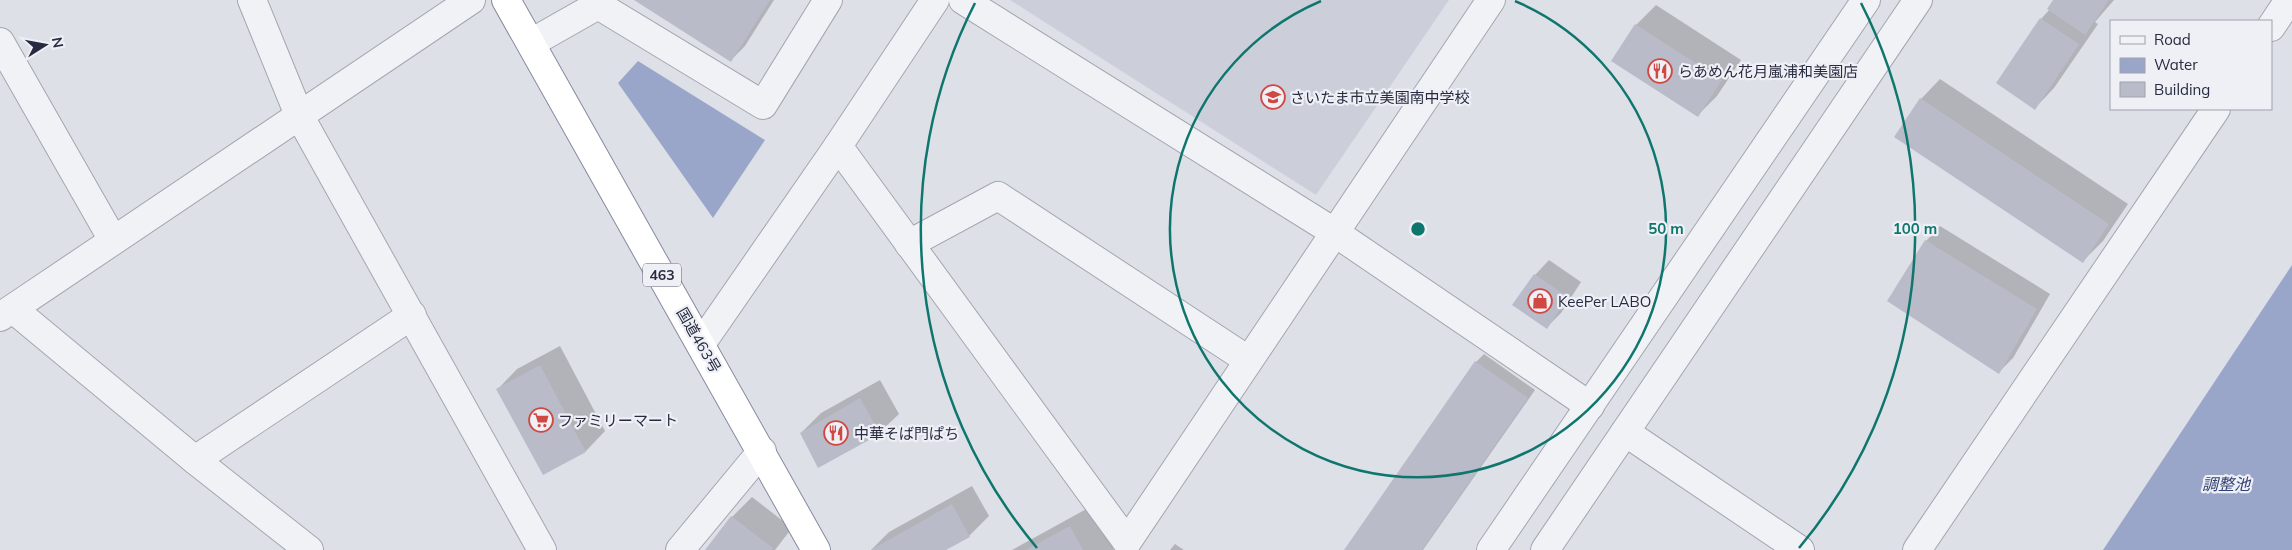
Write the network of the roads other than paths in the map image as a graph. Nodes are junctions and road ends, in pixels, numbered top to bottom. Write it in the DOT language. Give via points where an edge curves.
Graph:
graph roads {
  1 [pos="252,0"];
  2 [pos="471,0"];
  3 [pos="506,0"];
  4 [pos="828,0"];
  5 [pos="935,0"];
  6 [pos="963,0"];
  7 [pos="1491,0"];
  8 [pos="1866,0"];
  9 [pos="1918,0"];
  10 [pos="2289,0"];
  11 [pos="600,3"];
  12 [pos="2272,26"];
  13 [pos="0,42"];
  14 [pos="530,43"];
  15 [pos="2215,110"];
  16 [pos="299,115"];
  17 [pos="838,146"];
  18 [pos="1334,232"];
  19 [pos="113,240"];
  20 [pos="910,244"];
  21 [pos="6,313"];
  22 [pos="412,316"];
  23 [pos="701,344"];
  24 [pos="1248,360"];
  25 [pos="1590,406"];
  26 [pos="1625,432"];
  27 [pos="762,451"];
  28 [pos="195,460"];
  29 [pos="309,550"];
  30 [pos="542,550"];
  31 [pos="680,550"];
  32 [pos="816,550"];
  33 [pos="1491,550"];
  34 [pos="1546,550"];
  35 [pos="1800,550"];
  36 [pos="1917,550"];
  1 -- 16 [label="street"];
  2 -- 16 [label="street"];
  3 -- 14 [label="highway, 国道463号 / 463"];
  4 -- 11 [label="street" via="763,105"];
  5 -- 17 [label="street"];
  6 -- 18 [label="street"];
  7 -- 18 [label="street"];
  8 -- 25 [label="street"];
  9 -- 26 [label="street"];
  10 -- 12 [label="street"];
  11 -- 14 [label="street"];
  13 -- 19 [label="street"];
  14 -- 23 [label="highway, 国道463号 / 463"];
  15 -- 36 [label="street"];
  16 -- 19 [label="street"];
  16 -- 22 [label="street"];
  17 -- 20 [label="street"];
  17 -- 23 [label="street"];
  18 -- 24 [label="street"];
  18 -- 25 [label="street"];
  19 -- 21 [label="street"];
  20 -- 24 [label="street" via="998,196"];
  20 -- 24 [label="street" via="1127,542"];
  21 -- 28 [label="street"];
  22 -- 28 [label="street"];
  22 -- 30 [label="street"];
  23 -- 27 [label="highway, 国道463号 / 463"];
  25 -- 33 [label="street"];
  26 -- 34 [label="street"];
  26 -- 35 [label="street"];
  27 -- 31 [label="street"];
  27 -- 32 [label="highway, 国道463号 / 463"];
  28 -- 29 [label="street"];
}
